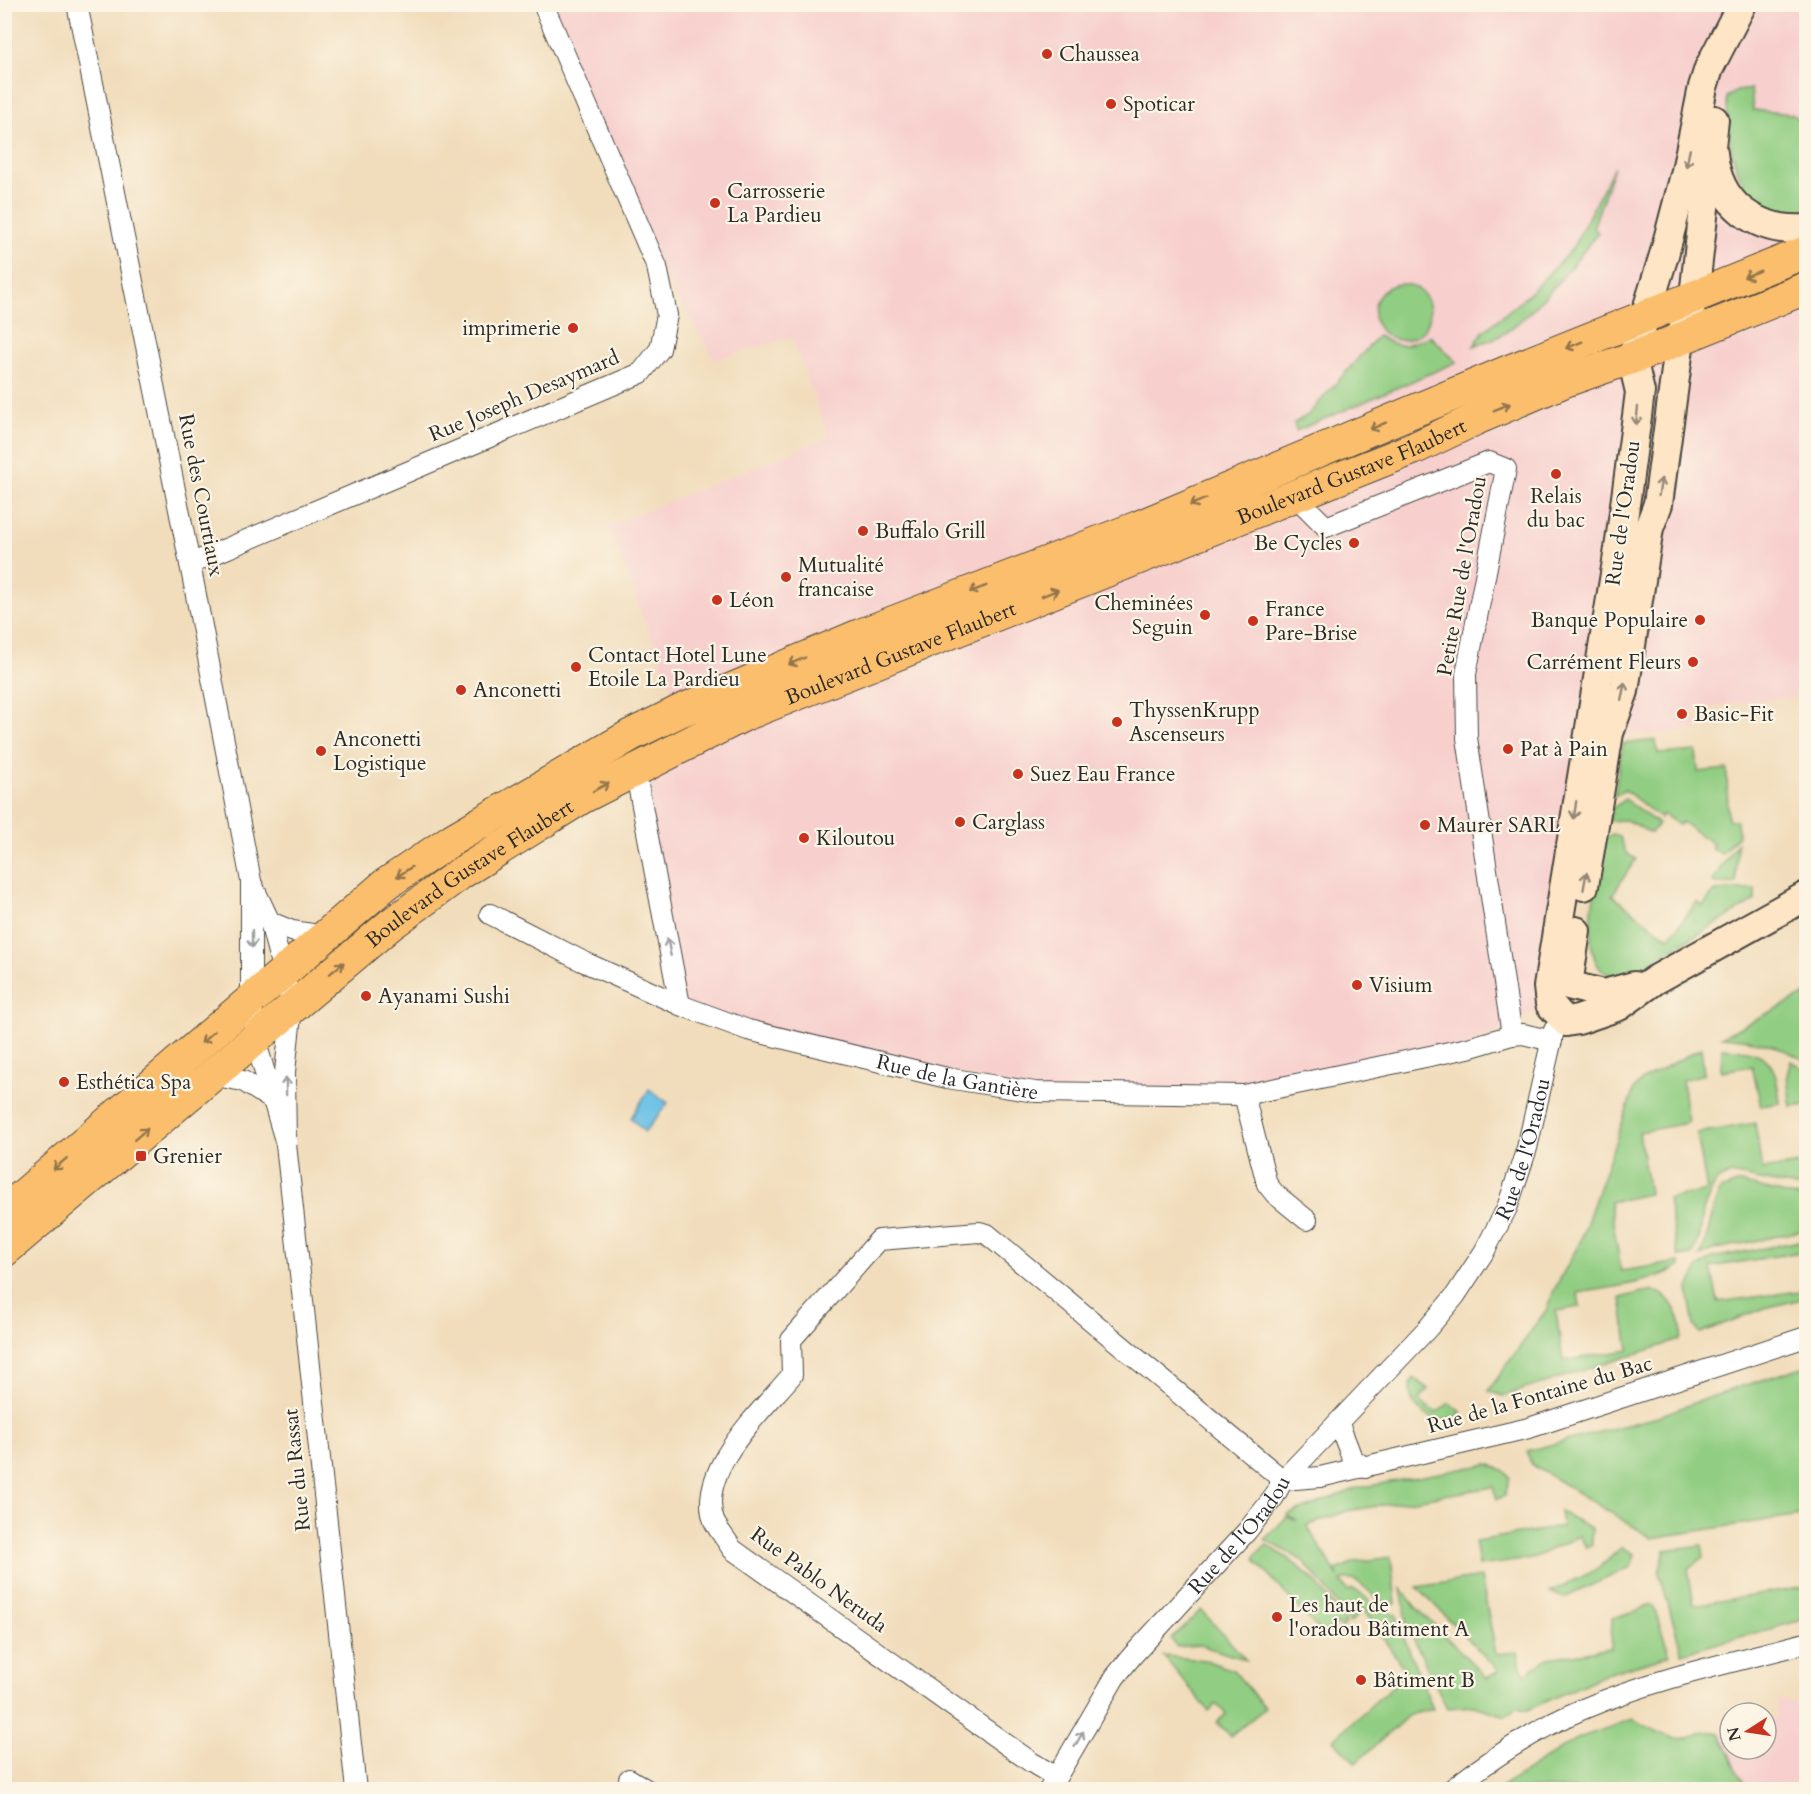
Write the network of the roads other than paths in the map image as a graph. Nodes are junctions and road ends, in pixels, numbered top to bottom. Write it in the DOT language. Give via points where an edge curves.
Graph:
graph roads {
  1 [pos="77,4"];
  2 [pos="543,4"];
  3 [pos="1742,4"];
  4 [pos="1724,43"];
  5 [pos="1712,139"];
  6 [pos="1806,229"];
  7 [pos="1806,252"];
  8 [pos="1806,288"];
  9 [pos="1694,296"];
  10 [pos="1647,316"];
  11 [pos="1680,340"];
  12 [pos="1632,358"];
  13 [pos="1294,495"];
  14 [pos="190,564"];
  15 [pos="635,769"];
  16 [pos="251,881"];
  17 [pos="1806,896"];
  18 [pos="490,914"];
  19 [pos="270,922"];
  20 [pos="325,936"];
  21 [pos="284,970"];
  22 [pos="1653,981"];
  23 [pos="1568,985"];
  24 [pos="251,998"];
  25 [pos="680,1005"];
  26 [pos="292,1006"];
  27 [pos="1554,1027"];
  28 [pos="1512,1035"];
  29 [pos="255,1039"];
  30 [pos="210,1075"];
  31 [pos="1244,1095"];
  32 [pos="271,1099"];
  33 [pos="286,1144"];
  34 [pos="4,1212"];
  35 [pos="1307,1220"];
  36 [pos="4,1251"];
  37 [pos="1806,1337"];
  38 [pos="1339,1424"];
  39 [pos="1365,1468"];
  40 [pos="1283,1480"];
  41 [pos="1806,1643"];
  42 [pos="629,1779"];
  43 [pos="1053,1783"];
  44 [pos="356,1790"];
  45 [pos="647,1790"];
  46 [pos="1451,1790"];
  1 -- 14 [label="street, Rue des Courtiaux"];
  2 -- 14 [label="street, Rue Joseph Desaymard" via="657,267 667,315 660,349 641,373"];
  3 -- 4 [label="main road"];
  4 -- 5 [label="main road"];
  4 -- 10 [label="main road, one-way" via="1703,87 1686,171"];
  5 -- 6 [label="main road" via="1714,167 1728,199 1746,216 1765,225"];
  5 -- 9 [label="main road, Rue de l'Oradou"];
  7 -- 9 [label="main road, Boulevard Gustave Flaubert, one-way"];
  8 -- 11 [label="main road, Boulevard Gustave Flaubert"];
  9 -- 10 [label="main road, Boulevard Gustave Flaubert"];
  9 -- 11 [label="main road, Rue de l'Oradou"];
  10 -- 12 [label="main road"];
  10 -- 20 [label="main road, Boulevard Gustave Flaubert, one-way" via="680,711 631,735 453,839 386,884"];
  11 -- 12 [label="main road, Boulevard Gustave Flaubert"];
  23 -- 11 [label="main road, Rue de l'Oradou, one-way" via="1608,739 1624,691 1649,528 1658,504"];
  13 -- 12 [label="main road, Boulevard Gustave Flaubert, one-way" via="1415,448 1565,381"];
  12 -- 27 [label="main road, Rue de l'Oradou, one-way" via="1640,392 1619,549 1548,987"];
  15 -- 13 [label="main road, Boulevard Gustave Flaubert, one-way" via="742,716"];
  13 -- 28 [label="street, Petite Rue de l'Oradou" via="1326,527 1489,462 1506,469 1466,674 1465,706"];
  14 -- 16 [label="street, Rue des Courtiaux"];
  25 -- 15 [label="street, one-way"];
  26 -- 15 [label="main road, Boulevard Gustave Flaubert, one-way" via="390,924 460,873 531,827"];
  16 -- 19 [label="street"];
  16 -- 24 [label="street, Rue des Courtiaux, one-way"];
  17 -- 22 [label="main road"];
  18 -- 25 [label="street, Rue de la Gantière"];
  19 -- 20 [label="street" via="292,931"];
  19 -- 21 [label="street"];
  20 -- 21 [label="main road, Boulevard Gustave Flaubert"];
  21 -- 24 [label="main road, Boulevard Gustave Flaubert"];
  21 -- 26 [label="street, Rue du Rassat"];
  22 -- 23 [label="main road" via="1604,994"];
  22 -- 27 [label="main road" via="1619,1006"];
  23 -- 27 [label="street"];
  24 -- 29 [label="street, Rue des Courtiaux"];
  24 -- 34 [label="main road, Boulevard Gustave Flaubert, one-way"];
  25 -- 31 [label="street, Rue de la Gantière" via="748,1030 947,1078 1035,1092"];
  26 -- 29 [label="main road, Boulevard Gustave Flaubert"];
  33 -- 26 [label="street, Rue du Rassat, one-way" via="285,1072"];
  27 -- 28 [label="street"];
  27 -- 38 [label="street, Rue de l'Oradou" via="1527,1148 1508,1208 1455,1296"];
  28 -- 31 [label="street, Rue de la Gantière" via="1468,1048"];
  29 -- 30 [label="main road, Boulevard Gustave Flaubert"];
  29 -- 32 [label="street, Rue du Rassat"];
  30 -- 32 [label="street" via="243,1081"];
  36 -- 30 [label="main road, Boulevard Gustave Flaubert, one-way"];
  31 -- 35 [label="street" via="1267,1184"];
  32 -- 33 [label="street, Rue du Rassat"];
  33 -- 44 [label="street, Rue du Rassat"];
  37 -- 39 [label="street, Rue de la Fontaine du Bac" via="1529,1428"];
  38 -- 39 [label="street" via="1352,1458"];
  38 -- 40 [label="street, Rue de l'Oradou"];
  39 -- 40 [label="street, Rue de la Fontaine du Bac" via="1320,1478"];
  43 -- 40 [label="street, Rue de l'Oradou, one-way" via="1115,1677 1247,1531"];
  40 -- 43 [label="street, Rue Pablo Neruda" via="987,1234 879,1240 791,1340 792,1375 722,1460 712,1492 714,1521 732,1549 1031,1762"];
  41 -- 46 [label="street" via="1632,1690 1582,1709 1529,1736"];
  42 -- 45 [label="street"];
}
